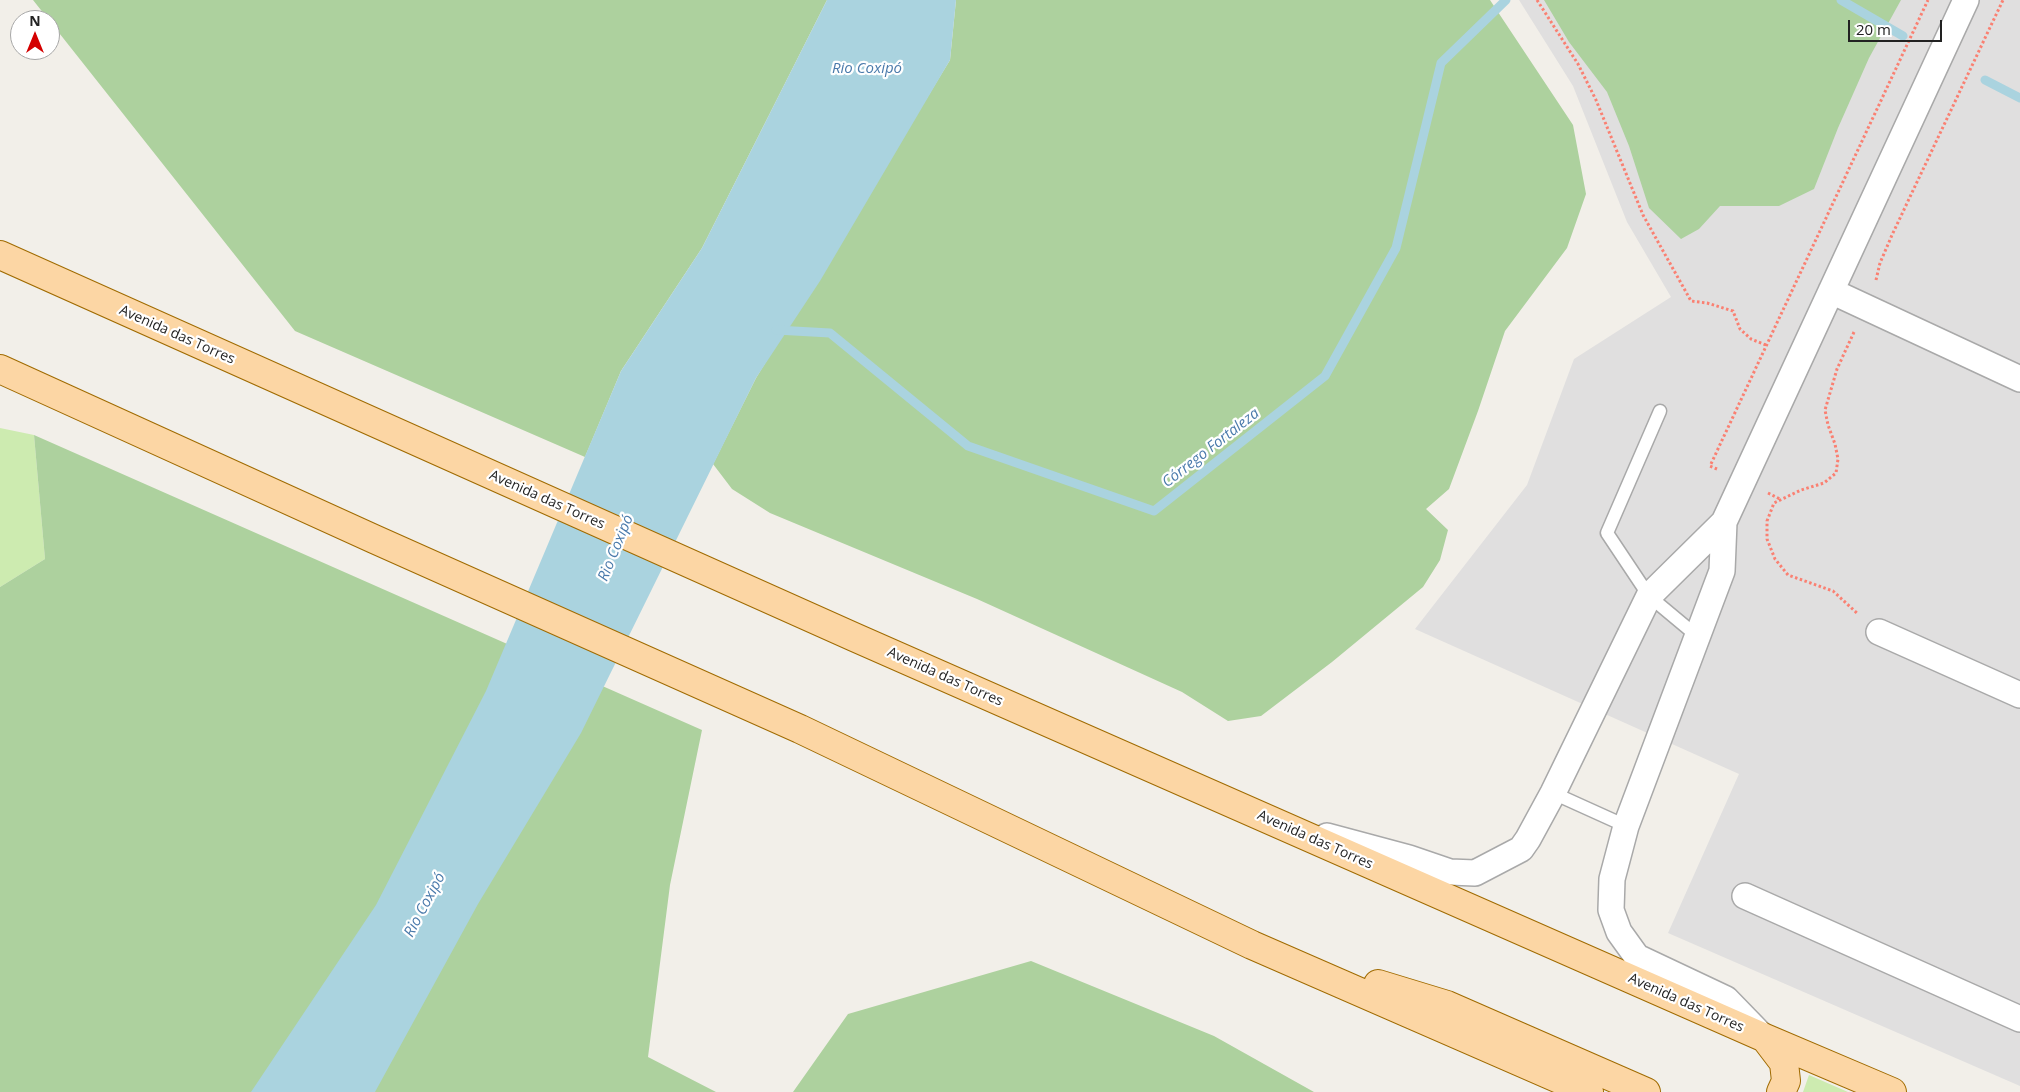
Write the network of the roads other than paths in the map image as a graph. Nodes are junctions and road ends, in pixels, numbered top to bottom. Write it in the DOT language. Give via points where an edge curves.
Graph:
graph roads {
  1 [pos="1966,0"];
  2 [pos="0,256"];
  3 [pos="1831,291"];
  4 [pos="0,369"];
  5 [pos="2020,379"];
  6 [pos="1660,411"];
  7 [pos="1724,522"];
  8 [pos="1649,596"];
  9 [pos="1879,632"];
  10 [pos="1697,636"];
  11 [pos="2020,695"];
  12 [pos="1553,793"];
  13 [pos="1274,822"];
  14 [pos="1626,826"];
  15 [pos="1745,896"];
  16 [pos="1252,945"];
  17 [pos="2020,1019"];
  18 [pos="1765,1038"];
  19 [pos="1589,1092"];
  20 [pos="1646,1092"];
  21 [pos="1781,1092"];
  22 [pos="1892,1092"];
  1 -- 3 [label="street"];
  2 -- 13 [label="main road, Avenida das Torres"];
  3 -- 5 [label="street"];
  3 -- 7 [label="street"];
  4 -- 16 [label="main road" via="800,729"];
  6 -- 8 [label="lane" via="1607,533"];
  7 -- 8 [label="street"];
  7 -- 10 [label="street" via="1722,571"];
  8 -- 10 [label="lane"];
  8 -- 12 [label="street"];
  9 -- 11 [label="street"];
  10 -- 14 [label="street"];
  12 -- 13 [label="street" via="1520,848 1475,873 1450,872"];
  12 -- 14 [label="lane"];
  13 -- 18 [label="main road, Avenida das Torres"];
  14 -- 18 [label="street" via="1612,879 1612,910 1619,932 1637,957 1726,1000"];
  15 -- 17 [label="street"];
  16 -- 19 [label="main road"];
  16 -- 20 [label="main road" via="1447,1005"];
  18 -- 21 [label="main road" via="1784,1063 1786,1081"];
  18 -- 22 [label="main road, Avenida das Torres"];
}
